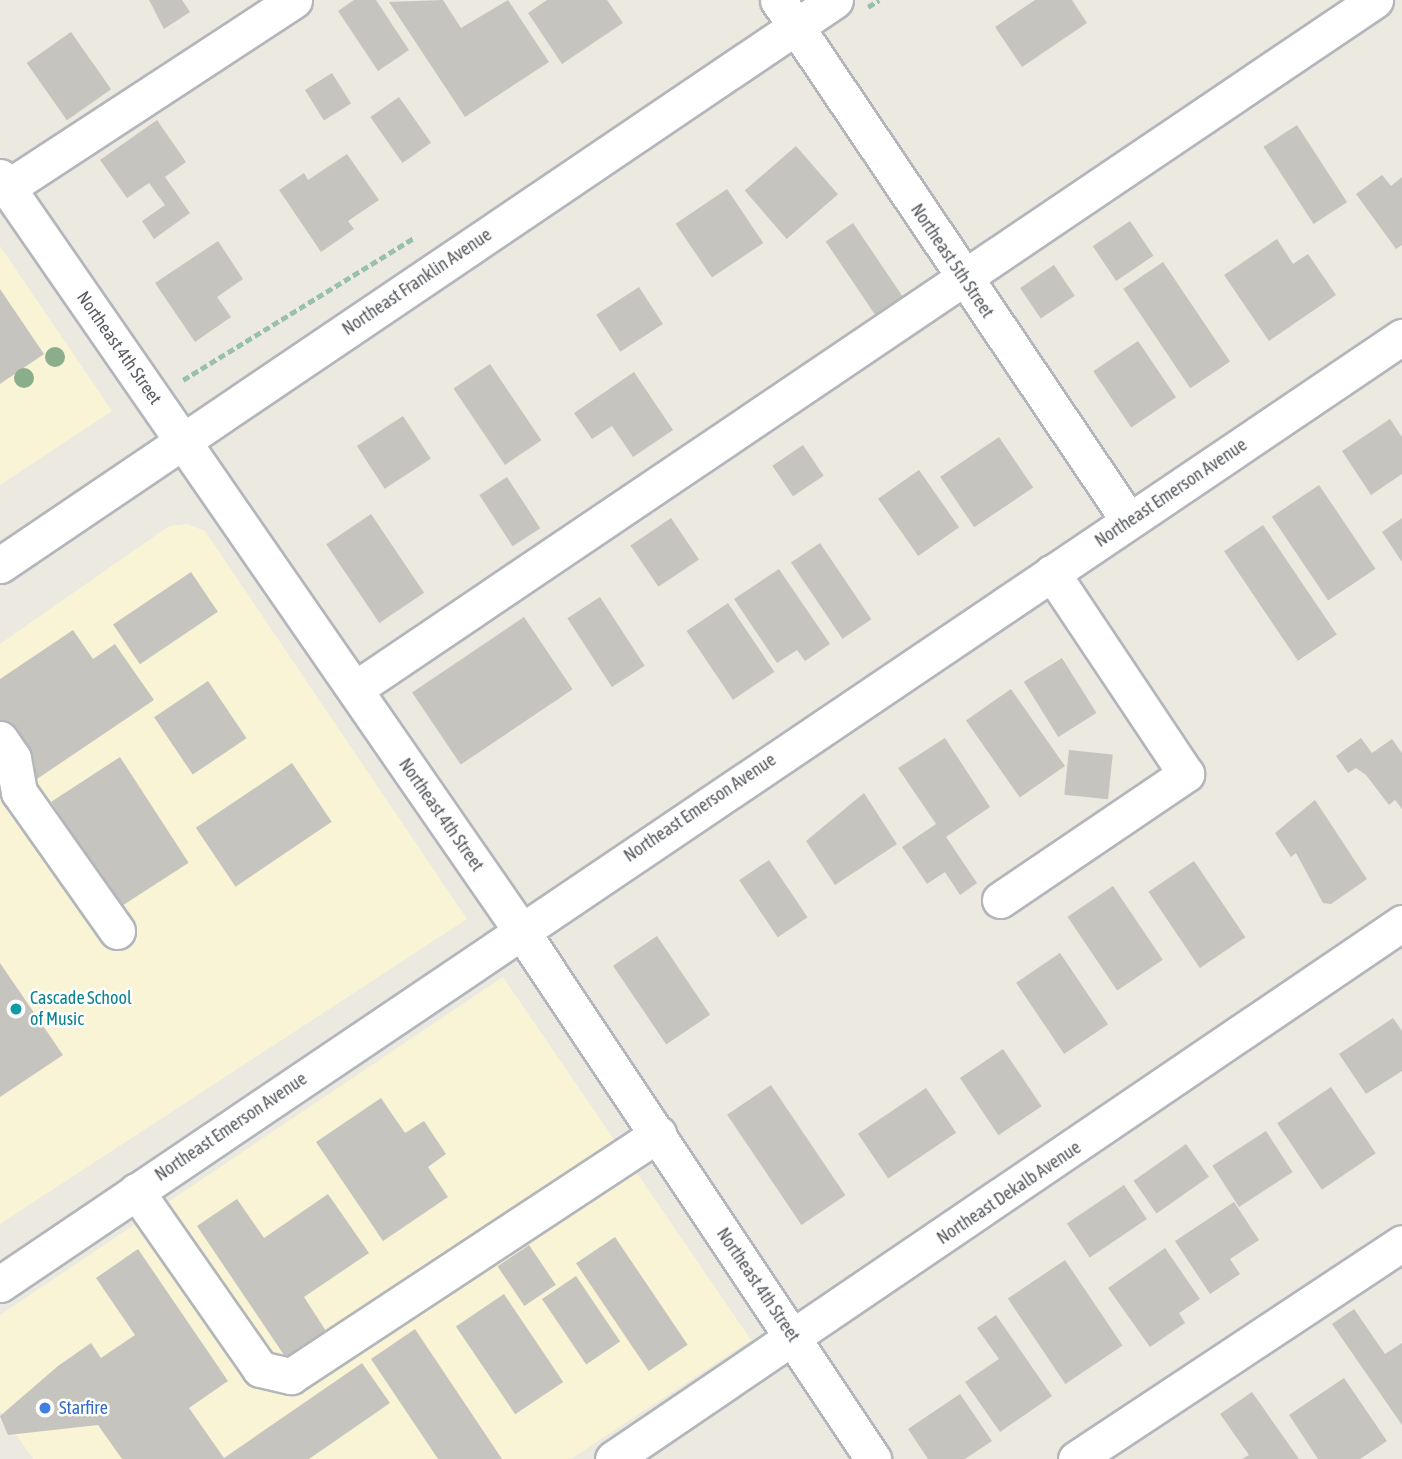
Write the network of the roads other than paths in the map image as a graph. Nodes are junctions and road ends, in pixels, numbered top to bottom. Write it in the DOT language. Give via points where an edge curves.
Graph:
graph roads {
  1 [pos="293,0"];
  2 [pos="835,0"];
  3 [pos="1375,0"];
  4 [pos="787,13"];
  5 [pos="4,182"];
  6 [pos="964,279"];
  7 [pos="1402,337"];
  8 [pos="184,440"];
  9 [pos="1129,521"];
  10 [pos="0,565"];
  11 [pos="1052,573"];
  12 [pos="355,689"];
  13 [pos="0,739"];
  14 [pos="1000,900"];
  15 [pos="1400,928"];
  16 [pos="520,929"];
  17 [pos="117,931"];
  18 [pos="657,1134"];
  19 [pos="136,1191"];
  20 [pos="1402,1243"];
  21 [pos="0,1284"];
  22 [pos="794,1340"];
  23 [pos="613,1459"];
  24 [pos="873,1459"];
  25 [pos="1076,1459"];
  1 -- 5 [label="street"];
  2 -- 4 [label="street, Northeast Franklin Avenue"];
  3 -- 6 [label="street"];
  4 -- 6 [label="street, Northeast 5th Street"];
  4 -- 8 [label="street, Northeast Franklin Avenue"];
  5 -- 8 [label="street, Northeast 4th Street"];
  6 -- 9 [label="street, Northeast 5th Street"];
  6 -- 12 [label="street"];
  7 -- 9 [label="street, Northeast Emerson Avenue"];
  8 -- 10 [label="street, Northeast Franklin Avenue"];
  8 -- 12 [label="street, Northeast 4th Street"];
  9 -- 11 [label="street, Northeast Emerson Avenue"];
  11 -- 14 [label="street" via="1186,774"];
  11 -- 16 [label="street, Northeast Emerson Avenue"];
  12 -- 16 [label="street, Northeast 4th Street"];
  13 -- 17 [label="street" via="13,758 19,792"];
  15 -- 22 [label="street, Northeast Dekalb Avenue"];
  16 -- 18 [label="street, Northeast 4th Street"];
  16 -- 19 [label="street, Northeast Emerson Avenue"];
  18 -- 19 [label="street" via="291,1376 260,1369"];
  18 -- 22 [label="street, Northeast 4th Street"];
  19 -- 21 [label="street, Northeast Emerson Avenue"];
  20 -- 25 [label="street"];
  22 -- 23 [label="street, Northeast Dekalb Avenue"];
  22 -- 24 [label="street, Northeast 4th Street"];
}
